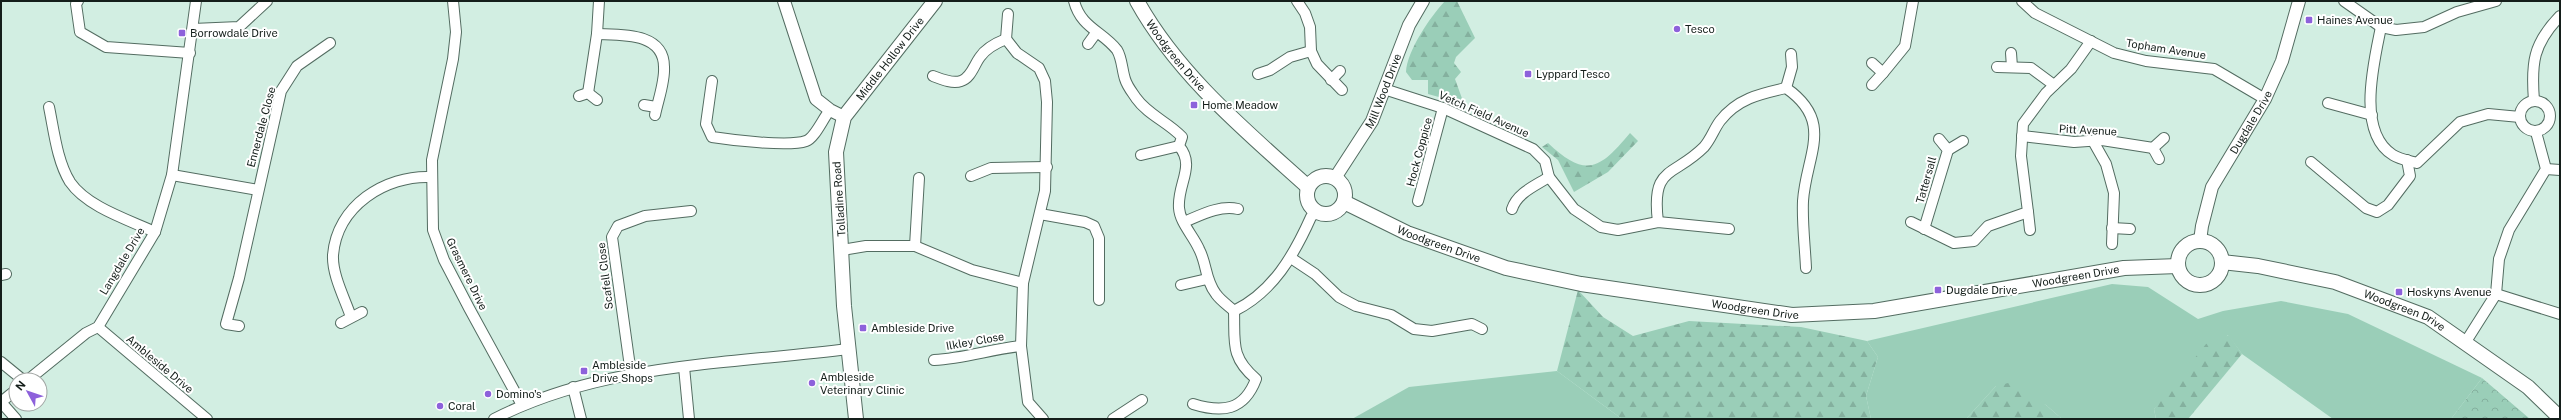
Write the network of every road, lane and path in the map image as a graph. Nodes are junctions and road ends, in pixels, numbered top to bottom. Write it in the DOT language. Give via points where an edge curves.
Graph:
graph roads {
  1 [pos="78,1"];
  2 [pos="196,1"];
  3 [pos="267,1"];
  4 [pos="453,1"];
  5 [pos="599,1"];
  6 [pos="784,1"];
  7 [pos="935,1"];
  8 [pos="1074,1"];
  9 [pos="1137,1"];
  10 [pos="1296,1"];
  11 [pos="1423,1"];
  12 [pos="1913,1"];
  13 [pos="2022,1"];
  14 [pos="2298,1"];
  15 [pos="2496,1"];
  16 [pos="2351,3"];
  17 [pos="1008,14"];
  18 [pos="2560,16"];
  19 [pos="2381,27"];
  20 [pos="193,29"];
  21 [pos="1096,33"];
  22 [pos="598,34"];
  23 [pos="1006,39"];
  24 [pos="2091,40"];
  25 [pos="330,43"];
  26 [pos="1088,44"];
  27 [pos="1311,51"];
  28 [pos="190,53"];
  29 [pos="2011,53"];
  30 [pos="1791,54"];
  31 [pos="1872,63"];
  32 [pos="1997,67"];
  33 [pos="2012,68"];
  34 [pos="1340,71"];
  35 [pos="1883,72"];
  36 [pos="1258,74"];
  37 [pos="933,76"];
  38 [pos="1331,80"];
  39 [pos="712,81"];
  40 [pos="1872,85"];
  41 [pos="2054,85"];
  42 [pos="1786,88"];
  43 [pos="1384,89"];
  44 [pos="1342,90"];
  45 [pos="2265,99"];
  46 [pos="598,100"];
  47 [pos="2534,101"];
  48 [pos="2328,103"];
  49 [pos="644,105"];
  50 [pos="49,108"];
  51 [pos="1443,108"];
  52 [pos="830,110"];
  53 [pos="2372,115"];
  54 [pos="844,117"];
  55 [pos="2520,117"];
  56 [pos="2536,132"];
  57 [pos="2022,136"];
  58 [pos="2164,138"];
  59 [pos="1939,139"];
  60 [pos="1963,141"];
  61 [pos="2093,141"];
  62 [pos="1180,146"];
  63 [pos="2153,148"];
  64 [pos="1948,150"];
  65 [pos="1141,155"];
  66 [pos="2159,159"];
  67 [pos="2407,160"];
  68 [pos="2311,162"];
  69 [pos="1046,167"];
  70 [pos="2546,169"];
  71 [pos="2560,170"];
  72 [pos="172,175"];
  73 [pos="971,176"];
  74 [pos="431,177"];
  75 [pos="1549,177"];
  76 [pos="919,178"];
  77 [pos="1335,178"];
  78 [pos="1308,187"];
  79 [pos="258,190"];
  80 [pos="1418,201"];
  81 [pos="1344,202"];
  82 [pos="1238,209"];
  83 [pos="1512,209"];
  84 [pos="691,211"];
  85 [pos="1316,212"];
  86 [pos="2028,212"];
  87 [pos="1040,214"];
  88 [pos="1184,222"];
  89 [pos="1658,222"];
  90 [pos="1911,222"];
  91 [pos="2112,228"];
  92 [pos="1729,229"];
  93 [pos="1924,229"];
  94 [pos="2130,229"];
  95 [pos="2030,230"];
  96 [pos="155,232"];
  97 [pos="2200,241"];
  98 [pos="2112,244"];
  99 [pos="915,246"];
  100 [pos="842,250"];
  101 [pos="1290,258"];
  102 [pos="2222,262"];
  103 [pos="2178,266"];
  104 [pos="1806,268"];
  105 [pos="1207,279"];
  106 [pos="1023,283"];
  107 [pos="1181,285"];
  108 [pos="2496,294"];
  109 [pos="1099,300"];
  110 [pos="1234,311"];
  111 [pos="362,312"];
  112 [pos="2560,314"];
  113 [pos="351,318"];
  114 [pos="341,323"];
  115 [pos="239,326"];
  116 [pos="98,327"];
  117 [pos="1482,329"];
  118 [pos="2465,343"];
  119 [pos="1021,346"];
  120 [pos="849,349"];
  121 [pos="934,360"];
  122 [pos="1,362"];
  123 [pos="684,367"];
  124 [pos="13,372"];
  125 [pos="38,372"];
  126 [pos="631,374"];
  127 [pos="573,387"];
  128 [pos="1142,400"];
  129 [pos="1,402"];
  130 [pos="1192,404"];
  131 [pos="522,405"];
  132 [pos="2560,418"];
  133 [pos="16,419"];
  134 [pos="207,419"];
  135 [pos="494,419"];
  136 [pos="581,419"];
  137 [pos="689,419"];
  138 [pos="856,419"];
  139 [pos="1043,419"];
  140 [pos="1113,419"];
  1 -- 28 [label="street" via="76,4 80,32 106,47"];
  2 -- 20 [label="street, Langdale Drive"];
  3 -- 20 [label="street" via="239,27"];
  4 -- 74 [label="street, Grasmere Drive" via="456,32 453,59 436,136"];
  5 -- 22 [label="street"];
  6 -- 52 [label="street" via="816,99"];
  7 -- 54 [label="main road, Middle Hollow Drive"];
  8 -- 21 [label="street" via="1083,22"];
  9 -- 78 [label="main road, Woodgreen Drive" via="1172,53 1222,109"];
  10 -- 27 [label="street" via="1305,13 1310,27"];
  11 -- 43 [label="street, Mill Wood Drive" via="1410,25"];
  12 -- 35 [label="street" via="1905,46"];
  13 -- 24 [label="street, Topham Avenue" via="2035,13"];
  14 -- 45 [label="street, Dugdale Drive" via="2282,61"];
  15 -- 19 [label="street" via="2457,12 2424,27 2396,30"];
  16 -- 19 [label="street"];
  17 -- 23 [label="street"];
  18 -- 47 [label="street" via="2543,33 2531,70"];
  19 -- 53 [label="street" via="2370,103"];
  20 -- 28 [label="street, Langdale Drive"];
  21 -- 26 [label="street"];
  21 -- 62 [label="street" via="1110,42 1118,52 1125,80 1137,99 1154,116 1171,125 1182,137"];
  22 -- 46 [label="street" via="583,95"];
  22 -- 49 [label="street" via="635,36 650,41 657,48 664,66 656,111"];
  23 -- 37 [label="street" via="994,44 980,56 969,76 960,81 949,82"];
  23 -- 69 [label="street" via="1017,52 1038,68 1045,81 1048,102"];
  24 -- 41 [label="street" via="2071,69"];
  24 -- 45 [label="street, Topham Avenue" via="2114,53 2146,61 2214,69"];
  25 -- 79 [label="street, Ennerdale Close" via="297,66 281,91"];
  27 -- 36 [label="street" via="1290,57 1270,70"];
  27 -- 38 [label="street" via="1316,64"];
  28 -- 72 [label="street, Langdale Drive"];
  29 -- 33 [label="street"];
  30 -- 42 [label="street" via="1792,67"];
  31 -- 35 [label="street"];
  32 -- 33 [label="street"];
  33 -- 41 [label="street" via="2031,68"];
  34 -- 38 [label="street"];
  35 -- 40 [label="street"];
  38 -- 44 [label="street"];
  39 -- 52 [label="street" via="706,124 712,137 733,140 806,141 816,133 820,122"];
  41 -- 57 [label="street" via="2023,124"];
  42 -- 89 [label="street" via="1752,97 1731,107 1718,123 1708,143 1695,155 1667,172 1656,202"];
  42 -- 104 [label="street" via="1799,97 1813,118 1815,145 1803,200"];
  43 -- 51 [label="street, Vetch Field Avenue"];
  43 -- 77 [label="street, Mill Wood Drive" via="1372,121"];
  45 -- 97 [label="street, Dugdale Drive" via="2212,187"];
  47 -- 55 [label="street" via="2524,106"];
  47 -- 56 [label="street" via="2546,104 2551,115 2547,126"];
  48 -- 53 [label="street"];
  50 -- 96 [label="street" via="58,149 70,182 95,205"];
  51 -- 75 [label="street, Vetch Field Avenue" via="1533,149 1545,161"];
  51 -- 80 [label="street, Hock Coppice"];
  52 -- 54 [label="street"];
  53 -- 67 [label="street" via="2375,135 2393,156"];
  54 -- 100 [label="main road, Tolladine Road" via="836,152"];
  55 -- 56 [label="street" via="2525,128"];
  55 -- 67 [label="street" via="2488,114 2460,122 2417,163"];
  56 -- 70 [label="street"];
  57 -- 61 [label="street, Pitt Avenue" via="2074,142"];
  57 -- 86 [label="street" via="2021,156"];
  58 -- 63 [label="street"];
  59 -- 64 [label="street, Tattersall"];
  60 -- 64 [label="street"];
  61 -- 63 [label="street, Pitt Avenue"];
  61 -- 91 [label="street" via="2106,164 2114,193"];
  62 -- 65 [label="street"];
  62 -- 88 [label="street" via="1188,162 1179,207"];
  63 -- 66 [label="street"];
  64 -- 93 [label="street, Tattersall"];
  67 -- 68 [label="street" via="2410,176 2388,205 2376,212 2366,208"];
  69 -- 73 [label="street" via="991,168"];
  69 -- 87 [label="street"];
  70 -- 71 [label="street"];
  70 -- 108 [label="street" via="2509,230 2499,259"];
  72 -- 79 [label="street"];
  72 -- 96 [label="street, Langdale Drive"];
  74 -- 113 [label="street" via="414,176 376,190 348,213 337,236 333,257"];
  74 -- 131 [label="street, Grasmere Drive" via="433,230 444,260"];
  75 -- 83 [label="street" via="1522,193 1514,201"];
  75 -- 89 [label="street, Vetch Field Avenue" via="1574,209 1600,227 1618,230"];
  76 -- 99 [label="street"];
  77 -- 78 [label="main road" via="1320,176"];
  77 -- 81 [label="main road" via="1344,188"];
  78 -- 85 [label="main road" via="1308,204"];
  79 -- 115 [label="street, Ennerdale Close" via="226,324"];
  81 -- 85 [label="main road" via="1335,213 1328,215"];
  81 -- 103 [label="main road, Woodgreen Drive" via="1407,234 1506,268 1581,284 1792,315 1874,311 2124,268"];
  82 -- 88 [label="street" via="1210,210"];
  84 -- 126 [label="street, Scafell Close" via="645,216 618,226 612,237"];
  85 -- 101 [label="street"];
  86 -- 93 [label="street" via="1988,226 1974,241 1954,243"];
  86 -- 95 [label="street"];
  87 -- 106 [label="street"];
  87 -- 109 [label="street" via="1094,226 1099,238"];
  88 -- 105 [label="street" via="1199,248"];
  89 -- 92 [label="street, Vetch Field Avenue"];
  90 -- 93 [label="street"];
  91 -- 94 [label="street"];
  91 -- 98 [label="street"];
  96 -- 116 [label="street, Langdale Drive"];
  97 -- 102 [label="main road" via="2212,245"];
  97 -- 103 [label="main road" via="2183,248"];
  99 -- 100 [label="street" via="879,245"];
  99 -- 106 [label="street" via="972,270"];
  100 -- 120 [label="main road, Tolladine Road"];
  101 -- 110 [label="street" via="1286,266 1252,302"];
  101 -- 117 [label="street" via="1315,274 1339,297 1356,306 1391,315 1414,329 1432,330 1472,324"];
  102 -- 103 [label="main road" via="2214,280 2202,285 2183,278"];
  102 -- 118 [label="main road, Woodgreen Drive" via="2258,266 2335,282 2428,317"];
  105 -- 107 [label="street"];
  105 -- 110 [label="street" via="1217,295"];
  106 -- 119 [label="street"];
  108 -- 112 [label="street"];
  108 -- 118 [label="street"];
  110 -- 130 [label="street" via="1233,340 1237,357 1245,370 1256,379 1254,386 1241,403 1232,407 1212,410"];
  111 -- 113 [label="street"];
  113 -- 114 [label="street"];
  116 -- 125 [label="street, Langdale Drive" via="86,333"];
  116 -- 134 [label="street, Ambleside Drive"];
  118 -- 132 [label="main road, Woodgreen Drive" via="2528,387"];
  119 -- 121 [label="street, Ilkley Close" via="991,349 961,359"];
  119 -- 139 [label="street" via="1028,402"];
  120 -- 123 [label="street"];
  120 -- 138 [label="main road, Tolladine Road"];
  122 -- 124 [label="street"];
  123 -- 126 [label="street"];
  123 -- 137 [label="street"];
  126 -- 127 [label="street"];
  127 -- 131 [label="street"];
  127 -- 136 [label="street"];
  128 -- 140 [label="street"];
  129 -- 133 [label="street"];
  131 -- 135 [label="street"];
}
